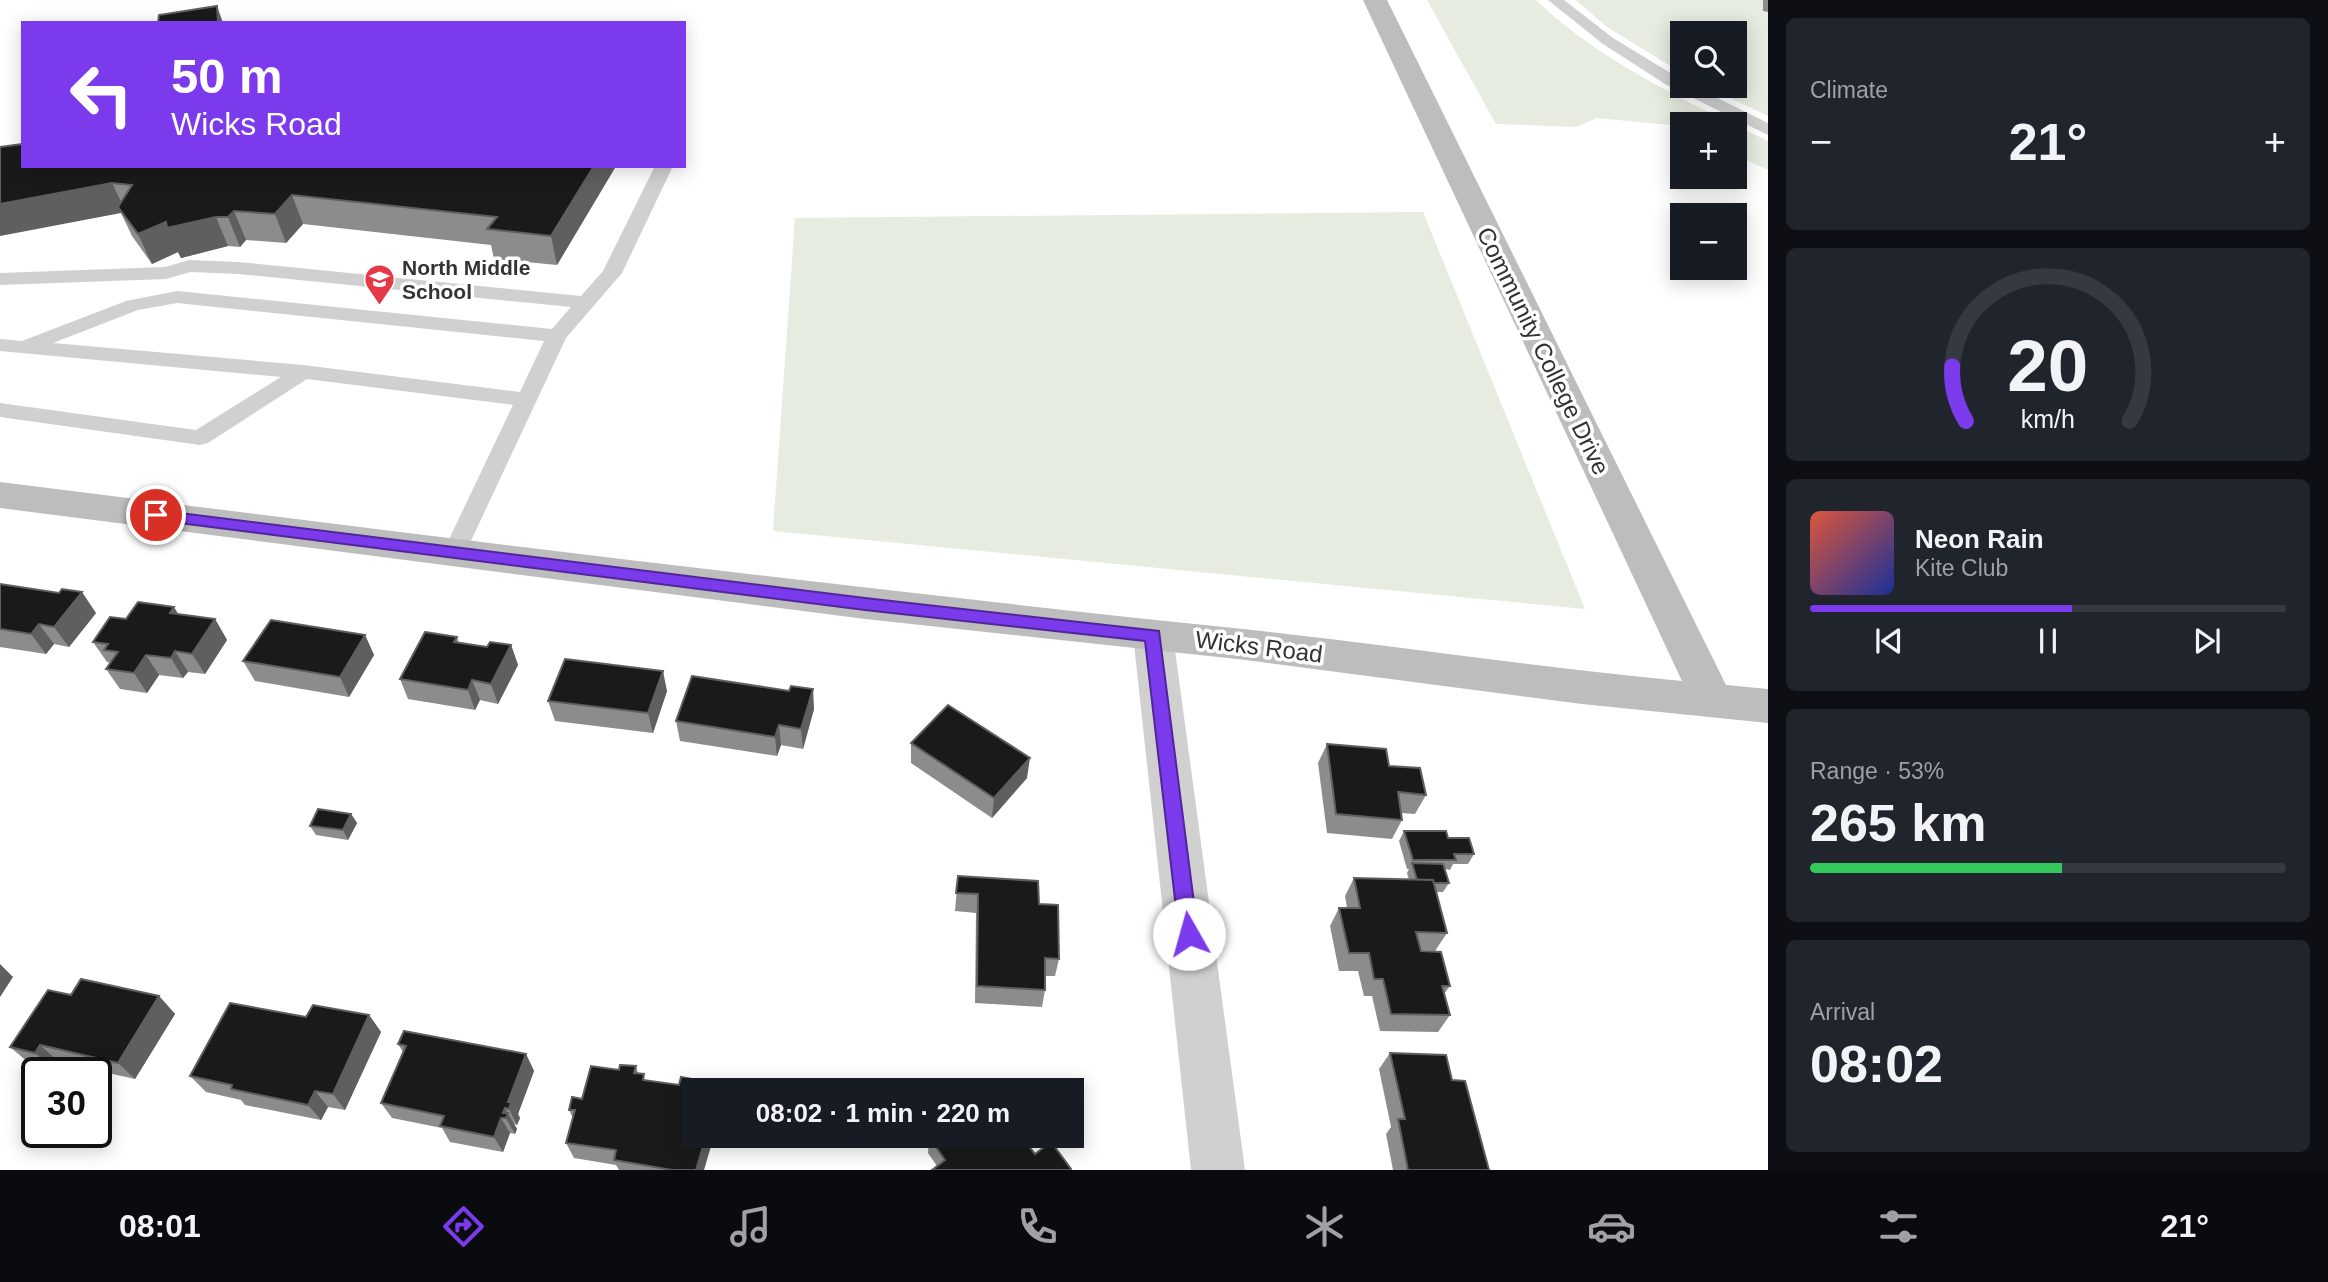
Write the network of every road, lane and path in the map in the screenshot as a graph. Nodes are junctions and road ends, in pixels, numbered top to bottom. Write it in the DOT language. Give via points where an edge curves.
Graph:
graph roads {
  1 [pos="1375,0"];
  2 [pos="1555,0"];
  3 [pos="1768,130"];
  4 [pos="663,168"];
  5 [pos="0,279"];
  6 [pos="587,303"];
  7 [pos="557,336"];
  8 [pos="0,345"];
  9 [pos="24,347"];
  10 [pos="303,372"];
  11 [pos="526,400"];
  12 [pos="0,410"];
  13 [pos="0,495"];
  14 [pos="454,554"];
  15 [pos="1153,635"];
  16 [pos="1713,701"];
  17 [pos="1768,706"];
  18 [pos="1218,1170"];
  1 -- 16 [label="main road, Community College Drive"];
  2 -- 3 [label="lane" via="1608,41 1671,80"];
  4 -- 6 [label="lane" via="612,273"];
  5 -- 6 [label="lane" via="166,273 190,266"];
  6 -- 7 [label="lane"];
  7 -- 9 [label="lane" via="177,297 133,305"];
  7 -- 11 [label="lane"];
  8 -- 9 [label="lane"];
  9 -- 10 [label="lane"];
  10 -- 11 [label="lane"];
  10 -- 12 [label="lane" via="200,438"];
  11 -- 14 [label="lane"];
  13 -- 14 [label="main road, Wicks Road"];
  14 -- 15 [label="main road, Wicks Road"];
  15 -- 16 [label="main road, Wicks Road"];
  15 -- 18 [label="street"];
  16 -- 17 [label="main road, Wicks Road"];
}
